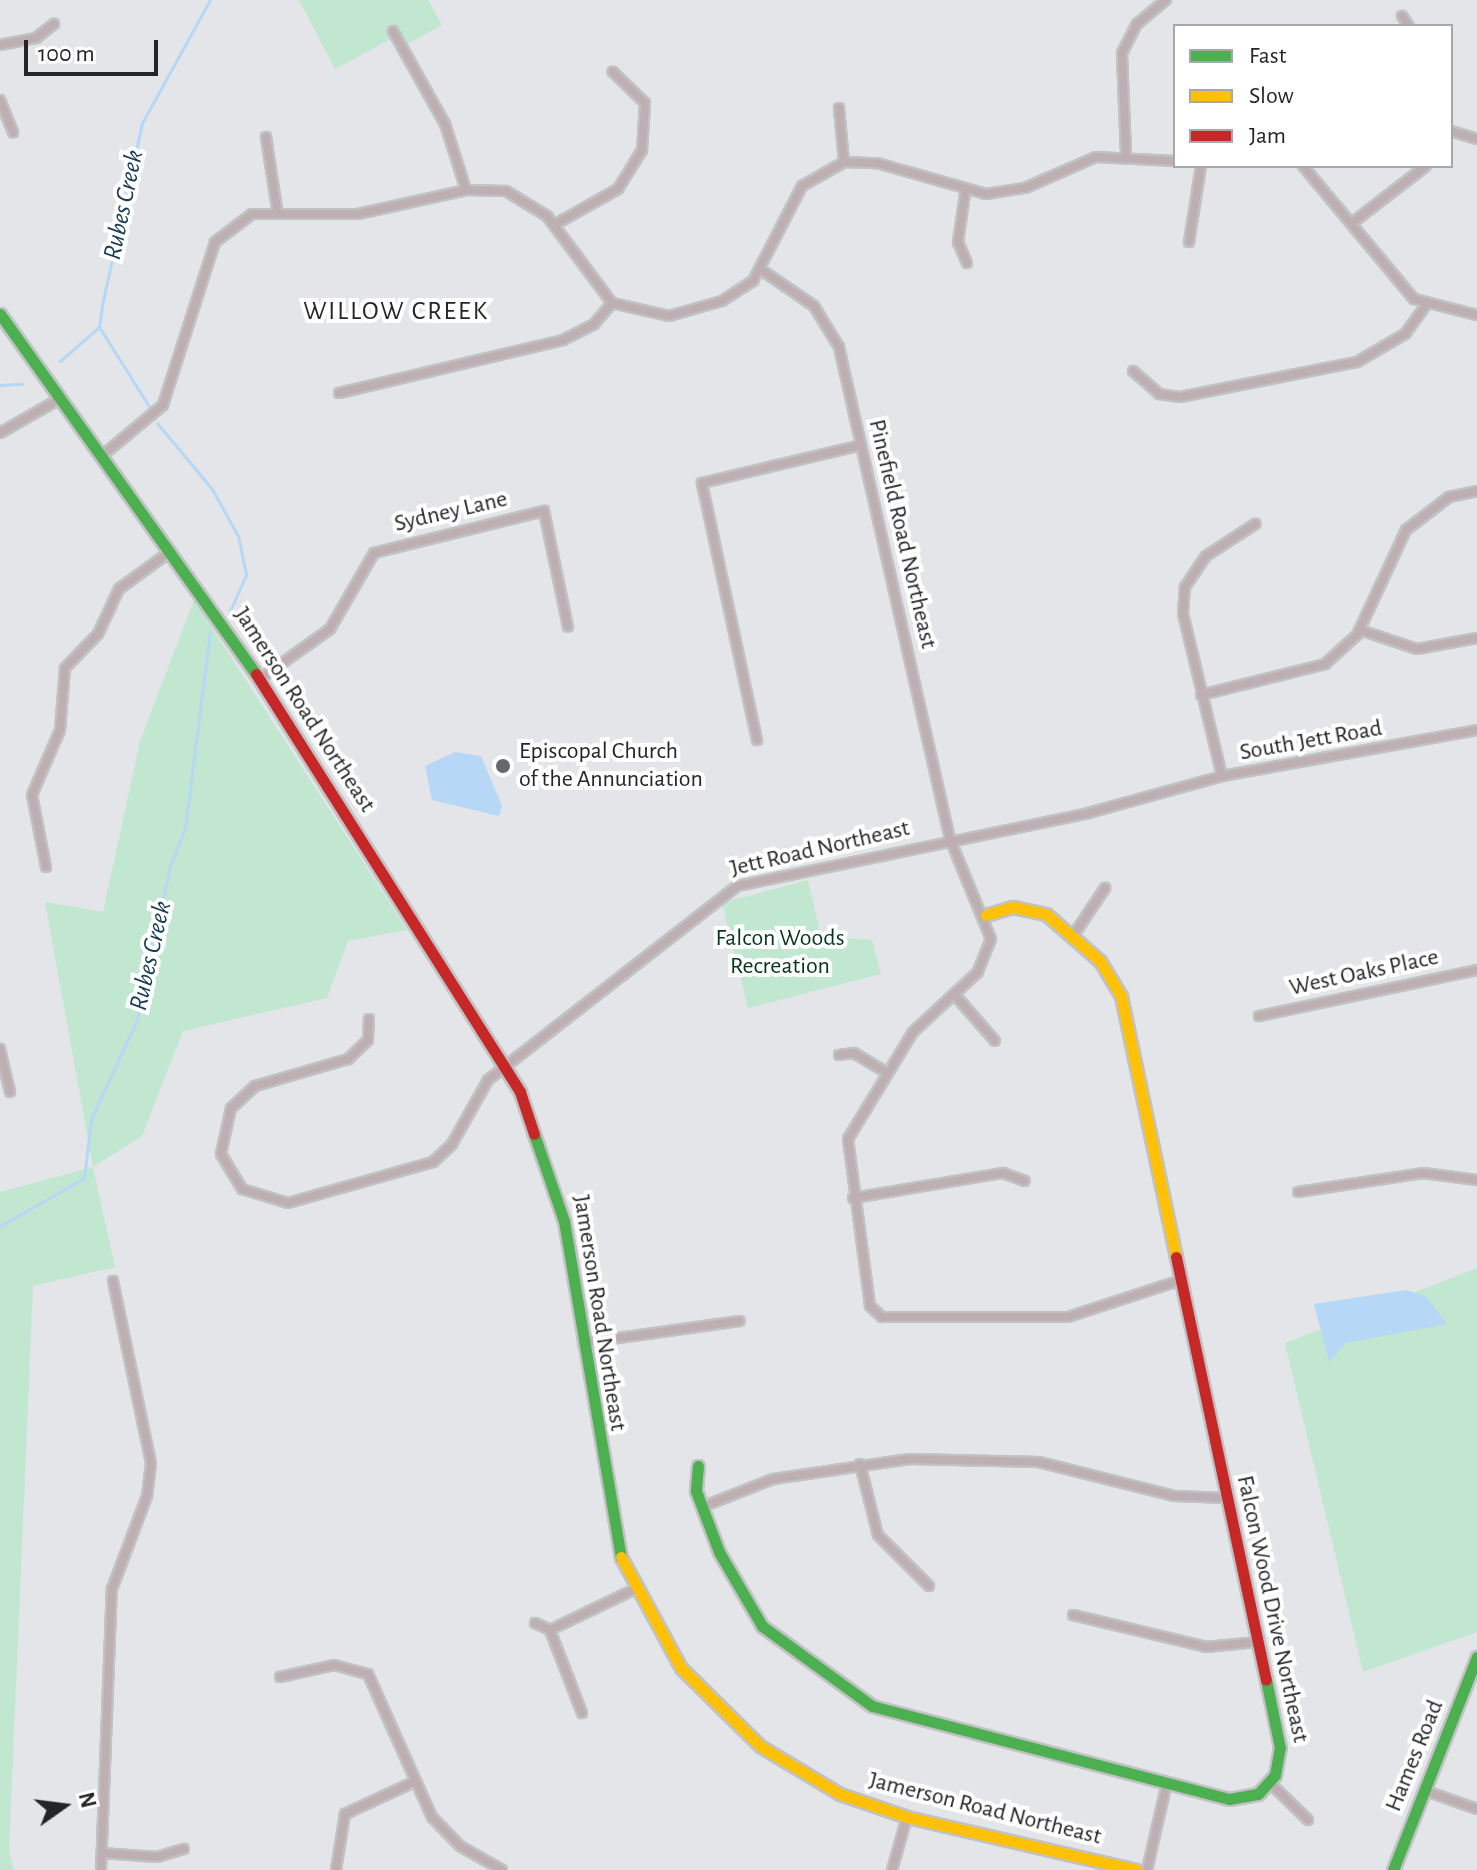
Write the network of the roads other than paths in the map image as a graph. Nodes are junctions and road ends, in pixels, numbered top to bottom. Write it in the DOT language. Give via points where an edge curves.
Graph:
graph roads {
  1 [pos="1166,0"];
  2 [pos="1402,16"];
  3 [pos="54,24"];
  4 [pos="1408,24"];
  5 [pos="393,31"];
  6 [pos="1,45"];
  7 [pos="0,56"];
  8 [pos="613,72"];
  9 [pos="0,100"];
  10 [pos="839,108"];
  11 [pos="13,132"];
  12 [pos="1453,132"];
  13 [pos="266,137"];
  14 [pos="1477,139"];
  15 [pos="1126,154"];
  16 [pos="1173,161"];
  17 [pos="844,162"];
  18 [pos="1201,168"];
  19 [pos="1305,168"];
  20 [pos="1423,168"];
  21 [pos="466,190"];
  22 [pos="965,194"];
  23 [pos="277,209"];
  24 [pos="1352,223"];
  25 [pos="554,225"];
  26 [pos="1189,242"];
  27 [pos="967,263"];
  28 [pos="763,271"];
  29 [pos="612,303"];
  30 [pos="1426,305"];
  31 [pos="0,314"];
  32 [pos="1477,315"];
  33 [pos="1136,374"];
  34 [pos="339,393"];
  35 [pos="61,398"];
  36 [pos="0,433"];
  37 [pos="861,445"];
  38 [pos="103,455"];
  39 [pos="1477,491"];
  40 [pos="1255,524"];
  41 [pos="171,551"];
  42 [pos="568,627"];
  43 [pos="1360,630"];
  44 [pos="1477,638"];
  45 [pos="260,679"];
  46 [pos="1201,695"];
  47 [pos="1477,730"];
  48 [pos="757,740"];
  49 [pos="1222,776"];
  50 [pos="1152,795"];
  51 [pos="950,839"];
  52 [pos="46,867"];
  53 [pos="1105,888"];
  54 [pos="986,915"];
  55 [pos="1073,936"];
  56 [pos="1477,970"];
  57 [pos="954,994"];
  58 [pos="1259,1016"];
  59 [pos="369,1019"];
  60 [pos="995,1041"];
  61 [pos="0,1053"];
  62 [pos="839,1055"];
  63 [pos="506,1067"];
  64 [pos="887,1073"];
  65 [pos="10,1092"];
  66 [pos="1477,1180"];
  67 [pos="1025,1181"];
  68 [pos="1298,1192"];
  69 [pos="853,1198"];
  70 [pos="1181,1280"];
  71 [pos="113,1281"];
  72 [pos="739,1321"];
  73 [pos="583,1343"];
  74 [pos="860,1464"];
  75 [pos="698,1466"];
  76 [pos="1227,1498"];
  77 [pos="702,1507"];
  78 [pos="929,1586"];
  79 [pos="633,1590"];
  80 [pos="1073,1615"];
  81 [pos="535,1623"];
  82 [pos="550,1630"];
  83 [pos="1257,1642"];
  84 [pos="1477,1657"];
  85 [pos="280,1677"];
  86 [pos="582,1713"];
  87 [pos="414,1782"];
  88 [pos="1167,1783"];
  89 [pos="1270,1783"];
  90 [pos="1426,1791"];
  91 [pos="1477,1809"];
  92 [pos="907,1817"];
  93 [pos="1308,1820"];
  94 [pos="184,1849"];
  95 [pos="102,1853"];
  96 [pos="101,1870"];
  97 [pos="336,1870"];
  98 [pos="502,1870"];
  99 [pos="892,1870"];
  100 [pos="1136,1870"];
  101 [pos="1147,1870"];
  102 [pos="1393,1870"];
  1 -- 15 [label="street" via="1137,24 1122,53"];
  2 -- 4 [label="street"];
  3 -- 6 [label="street" via="36,38"];
  5 -- 21 [label="street" via="445,124"];
  6 -- 7 [label="street"];
  8 -- 25 [label="street" via="645,103 642,150 618,189"];
  9 -- 11 [label="street"];
  10 -- 17 [label="street"];
  12 -- 14 [label="street"];
  13 -- 23 [label="street"];
  15 -- 16 [label="street"];
  15 -- 22 [label="street" via="1086,160 1019,190"];
  17 -- 22 [label="street" via="877,163"];
  17 -- 28 [label="street" via="802,186"];
  18 -- 26 [label="street"];
  19 -- 24 [label="street"];
  20 -- 24 [label="street"];
  21 -- 23 [label="street" via="372,212"];
  21 -- 25 [label="street" via="517,195"];
  22 -- 27 [label="street" via="958,242"];
  23 -- 38 [label="street" via="241,218 215,242 168,397"];
  24 -- 30 [label="street" via="1389,277"];
  25 -- 29 [label="street"];
  28 -- 29 [label="street" via="731,297 678,315 648,315"];
  28 -- 37 [label="street, Pinefield Road Northeast" via="829,324"];
  29 -- 34 [label="street" via="594,324 563,340"];
  30 -- 32 [label="street"];
  30 -- 33 [label="street" via="1405,334 1357,362 1180,397 1159,394"];
  31 -- 35 [label="street, Jamerson Road Northeast"];
  35 -- 36 [label="street"];
  35 -- 38 [label="street, Jamerson Road Northeast"];
  37 -- 48 [label="street" via="702,483"];
  37 -- 51 [label="street, Pinefield Road Northeast"];
  38 -- 41 [label="street, Jamerson Road Northeast"];
  39 -- 43 [label="street" via="1449,497 1406,530"];
  40 -- 46 [label="street" via="1206,556 1185,587 1183,614"];
  41 -- 45 [label="street, Jamerson Road Northeast"];
  41 -- 52 [label="street" via="119,589 98,634 65,668 60,730 32,795"];
  42 -- 45 [label="street, Sydney Lane" via="544,511 374,553 330,629"];
  43 -- 44 [label="street" via="1417,649"];
  43 -- 46 [label="street" via="1325,664"];
  45 -- 63 [label="street, Jamerson Road Northeast"];
  46 -- 49 [label="street"];
  47 -- 49 [label="street, South Jett Road"];
  49 -- 50 [label="street, South Jett Road"];
  50 -- 51 [label="street, Jett Road Northeast"];
  51 -- 54 [label="street, Pinefield Road Northeast"];
  51 -- 63 [label="street, Jett Road Northeast" via="721,893"];
  53 -- 55 [label="street"];
  54 -- 55 [label="street, Falcon Wood Drive Northeast" via="1036,909"];
  54 -- 57 [label="street" via="988,958"];
  55 -- 70 [label="street, Falcon Wood Drive Northeast" via="1121,996"];
  56 -- 58 [label="street, West Oaks Place"];
  57 -- 60 [label="street"];
  57 -- 64 [label="street" via="913,1032"];
  59 -- 63 [label="street, Jett Road Northeast" via="368,1040 348,1059 255,1086 236,1100 221,1146 242,1189 288,1203 433,1162 452,1144 480,1088"];
  61 -- 65 [label="street"];
  62 -- 64 [label="street" via="854,1053"];
  63 -- 73 [label="street, Jamerson Road Northeast" via="555,1184"];
  64 -- 69 [label="street" via="848,1139"];
  66 -- 68 [label="street" via="1423,1173"];
  67 -- 69 [label="street" via="1003,1173"];
  69 -- 70 [label="street" via="870,1306 882,1317 1068,1317"];
  70 -- 76 [label="street, Falcon Wood Drive Northeast"];
  71 -- 95 [label="street" via="151,1463 147,1496 112,1589"];
  72 -- 73 [label="street"];
  73 -- 79 [label="street, Jamerson Road Northeast" via="606,1499"];
  74 -- 76 [label="street" via="1039,1462 1174,1496"];
  74 -- 77 [label="street" via="773,1479"];
  74 -- 78 [label="street" via="878,1535"];
  75 -- 77 [label="street"];
  76 -- 83 [label="street, Falcon Wood Drive Northeast"];
  77 -- 88 [label="street" via="732,1580 762,1626 872,1706"];
  79 -- 82 [label="street"];
  79 -- 92 [label="street, Jamerson Road Northeast" via="681,1668 760,1746 840,1794"];
  80 -- 83 [label="street" via="1206,1647"];
  81 -- 82 [label="street"];
  82 -- 86 [label="street"];
  83 -- 89 [label="street, Falcon Wood Drive Northeast" via="1280,1748"];
  84 -- 90 [label="street, Hames Road"];
  85 -- 87 [label="street" via="334,1665 368,1674"];
  87 -- 97 [label="street" via="345,1814"];
  87 -- 98 [label="street" via="450,1838"];
  88 -- 89 [label="street" via="1237,1799"];
  88 -- 101 [label="street"];
  89 -- 93 [label="street"];
  90 -- 91 [label="street"];
  90 -- 102 [label="street, Hames Road"];
  92 -- 99 [label="street"];
  92 -- 100 [label="street, Jamerson Road Northeast"];
  94 -- 95 [label="street" via="157,1857"];
  95 -- 96 [label="street"];
}
